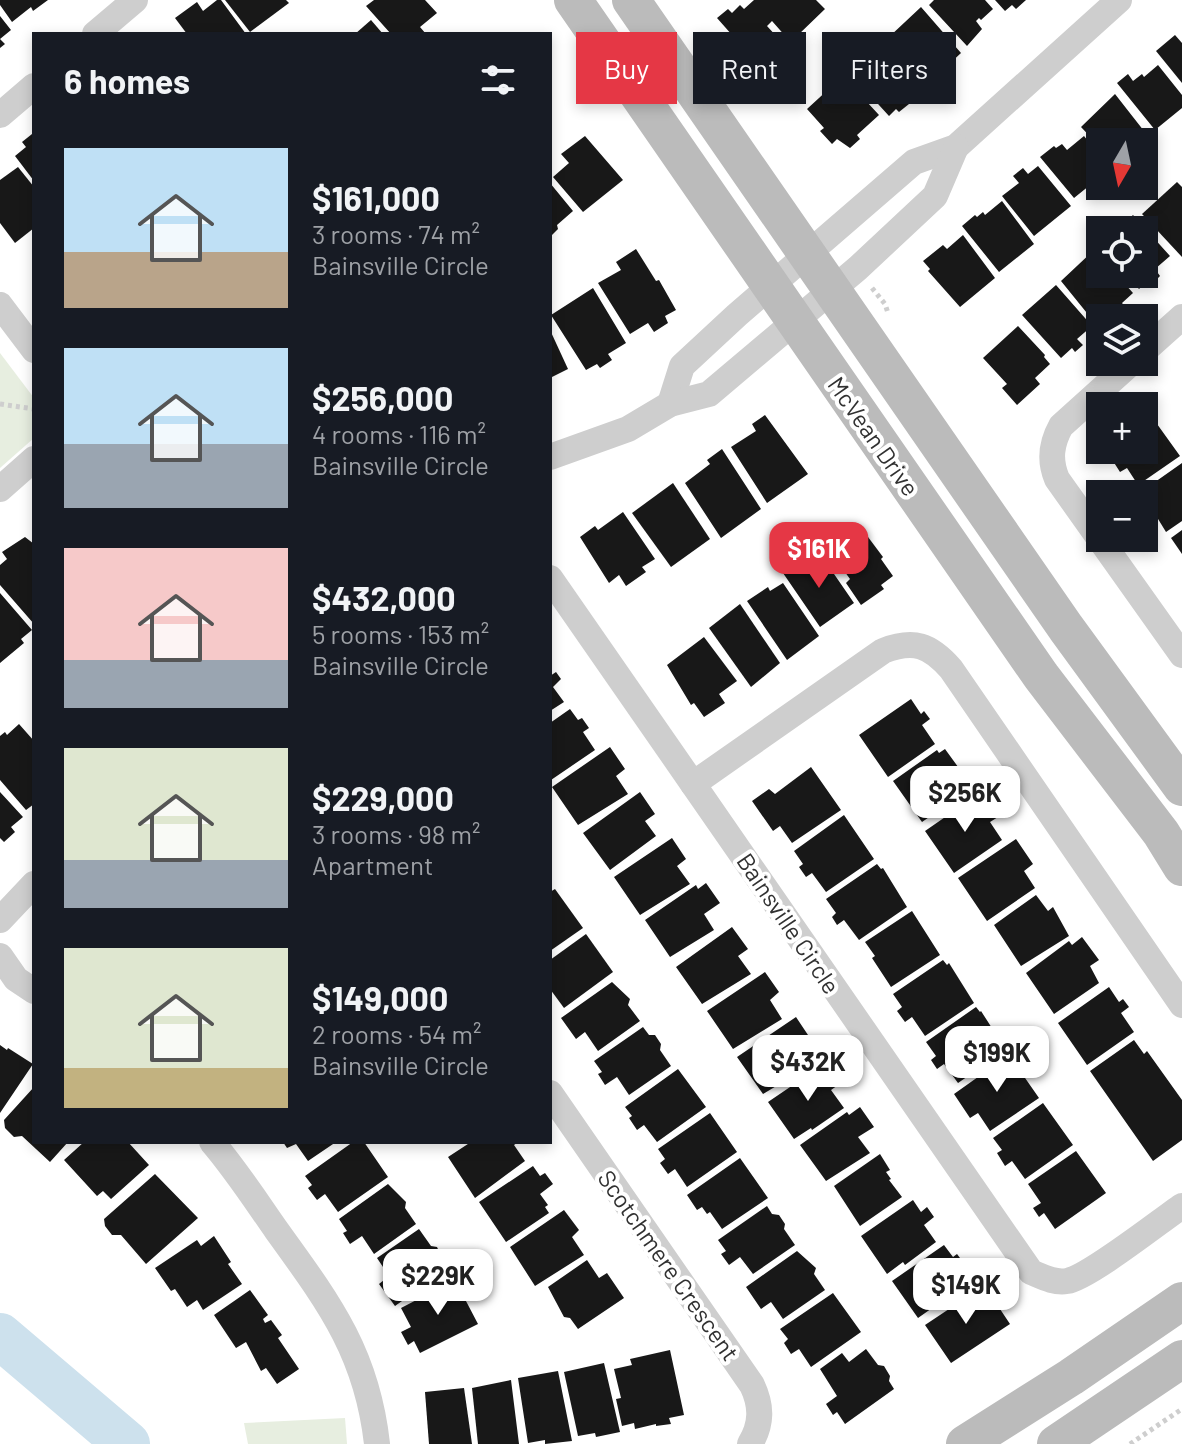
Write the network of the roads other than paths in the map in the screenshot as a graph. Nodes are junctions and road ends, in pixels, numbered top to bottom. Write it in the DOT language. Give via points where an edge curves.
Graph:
graph roads {
  1 [pos="573,0"];
  2 [pos="631,0"];
  3 [pos="1119,0"];
  4 [pos="128,2"];
  5 [pos="97,32"];
  6 [pos="32,88"];
  7 [pos="0,115"];
  8 [pos="956,147"];
  9 [pos="807,255"];
  10 [pos="770,286"];
  11 [pos="831,290"];
  12 [pos="0,305"];
  13 [pos="1182,317"];
  14 [pos="795,322"];
  15 [pos="1158,338"];
  16 [pos="32,347"];
  17 [pos="1116,376"];
  18 [pos="670,404"];
  19 [pos="552,456"];
  20 [pos="32,461"];
  21 [pos="0,489"];
  22 [pos="552,581"];
  23 [pos="1182,655"];
  24 [pos="693,784"];
  25 [pos="1182,787"];
  26 [pos="1182,867"];
  27 [pos="32,886"];
  28 [pos="0,920"];
  29 [pos="0,956"];
  30 [pos="32,990"];
  31 [pos="1182,1005"];
  32 [pos="552,1096"];
  33 [pos="213,1144"];
  34 [pos="1182,1206"];
  35 [pos="1182,1301"];
  36 [pos="1182,1359"];
  37 [pos="377,1444"];
  38 [pos="750,1444"];
  39 [pos="965,1444"];
  40 [pos="1056,1444"];
  1 -- 10 [label="main road, McVean Drive"];
  2 -- 9 [label="main road, McVean Drive"];
  3 -- 8 [label="street"];
  4 -- 5 [label="street"];
  6 -- 7 [label="street"];
  8 -- 9 [label="street" via="914,162"];
  8 -- 11 [label="street" via="935,196"];
  9 -- 10 [label="street"];
  9 -- 11 [label="main road, McVean Drive"];
  10 -- 14 [label="main road, McVean Drive"];
  10 -- 18 [label="street" via="682,366"];
  11 -- 14 [label="street"];
  11 -- 25 [label="main road, McVean Drive"];
  12 -- 16 [label="street"];
  13 -- 15 [label="street"];
  14 -- 18 [label="street" via="709,394"];
  14 -- 26 [label="main road, McVean Drive" via="1041,676"];
  17 -- 23 [label="street" via="1061,426 1054,439 1052,467"];
  18 -- 19 [label="street" via="628,429"];
  20 -- 21 [label="street"];
  22 -- 24 [label="street, Bainsville Circle"];
  24 -- 31 [label="street" via="883,651 909,644 923,647 951,669"];
  24 -- 34 [label="street, Bainsville Circle" via="1031,1272 1050,1281 1069,1281"];
  27 -- 28 [label="street"];
  29 -- 30 [label="street" via="16,979"];
  32 -- 38 [label="street, Scotchmere Crescent" via="752,1385 760,1410 758,1431"];
  33 -- 37 [label="street" via="350,1340 369,1395"];
  35 -- 39 [label="main road"];
  36 -- 40 [label="main road"];
}
